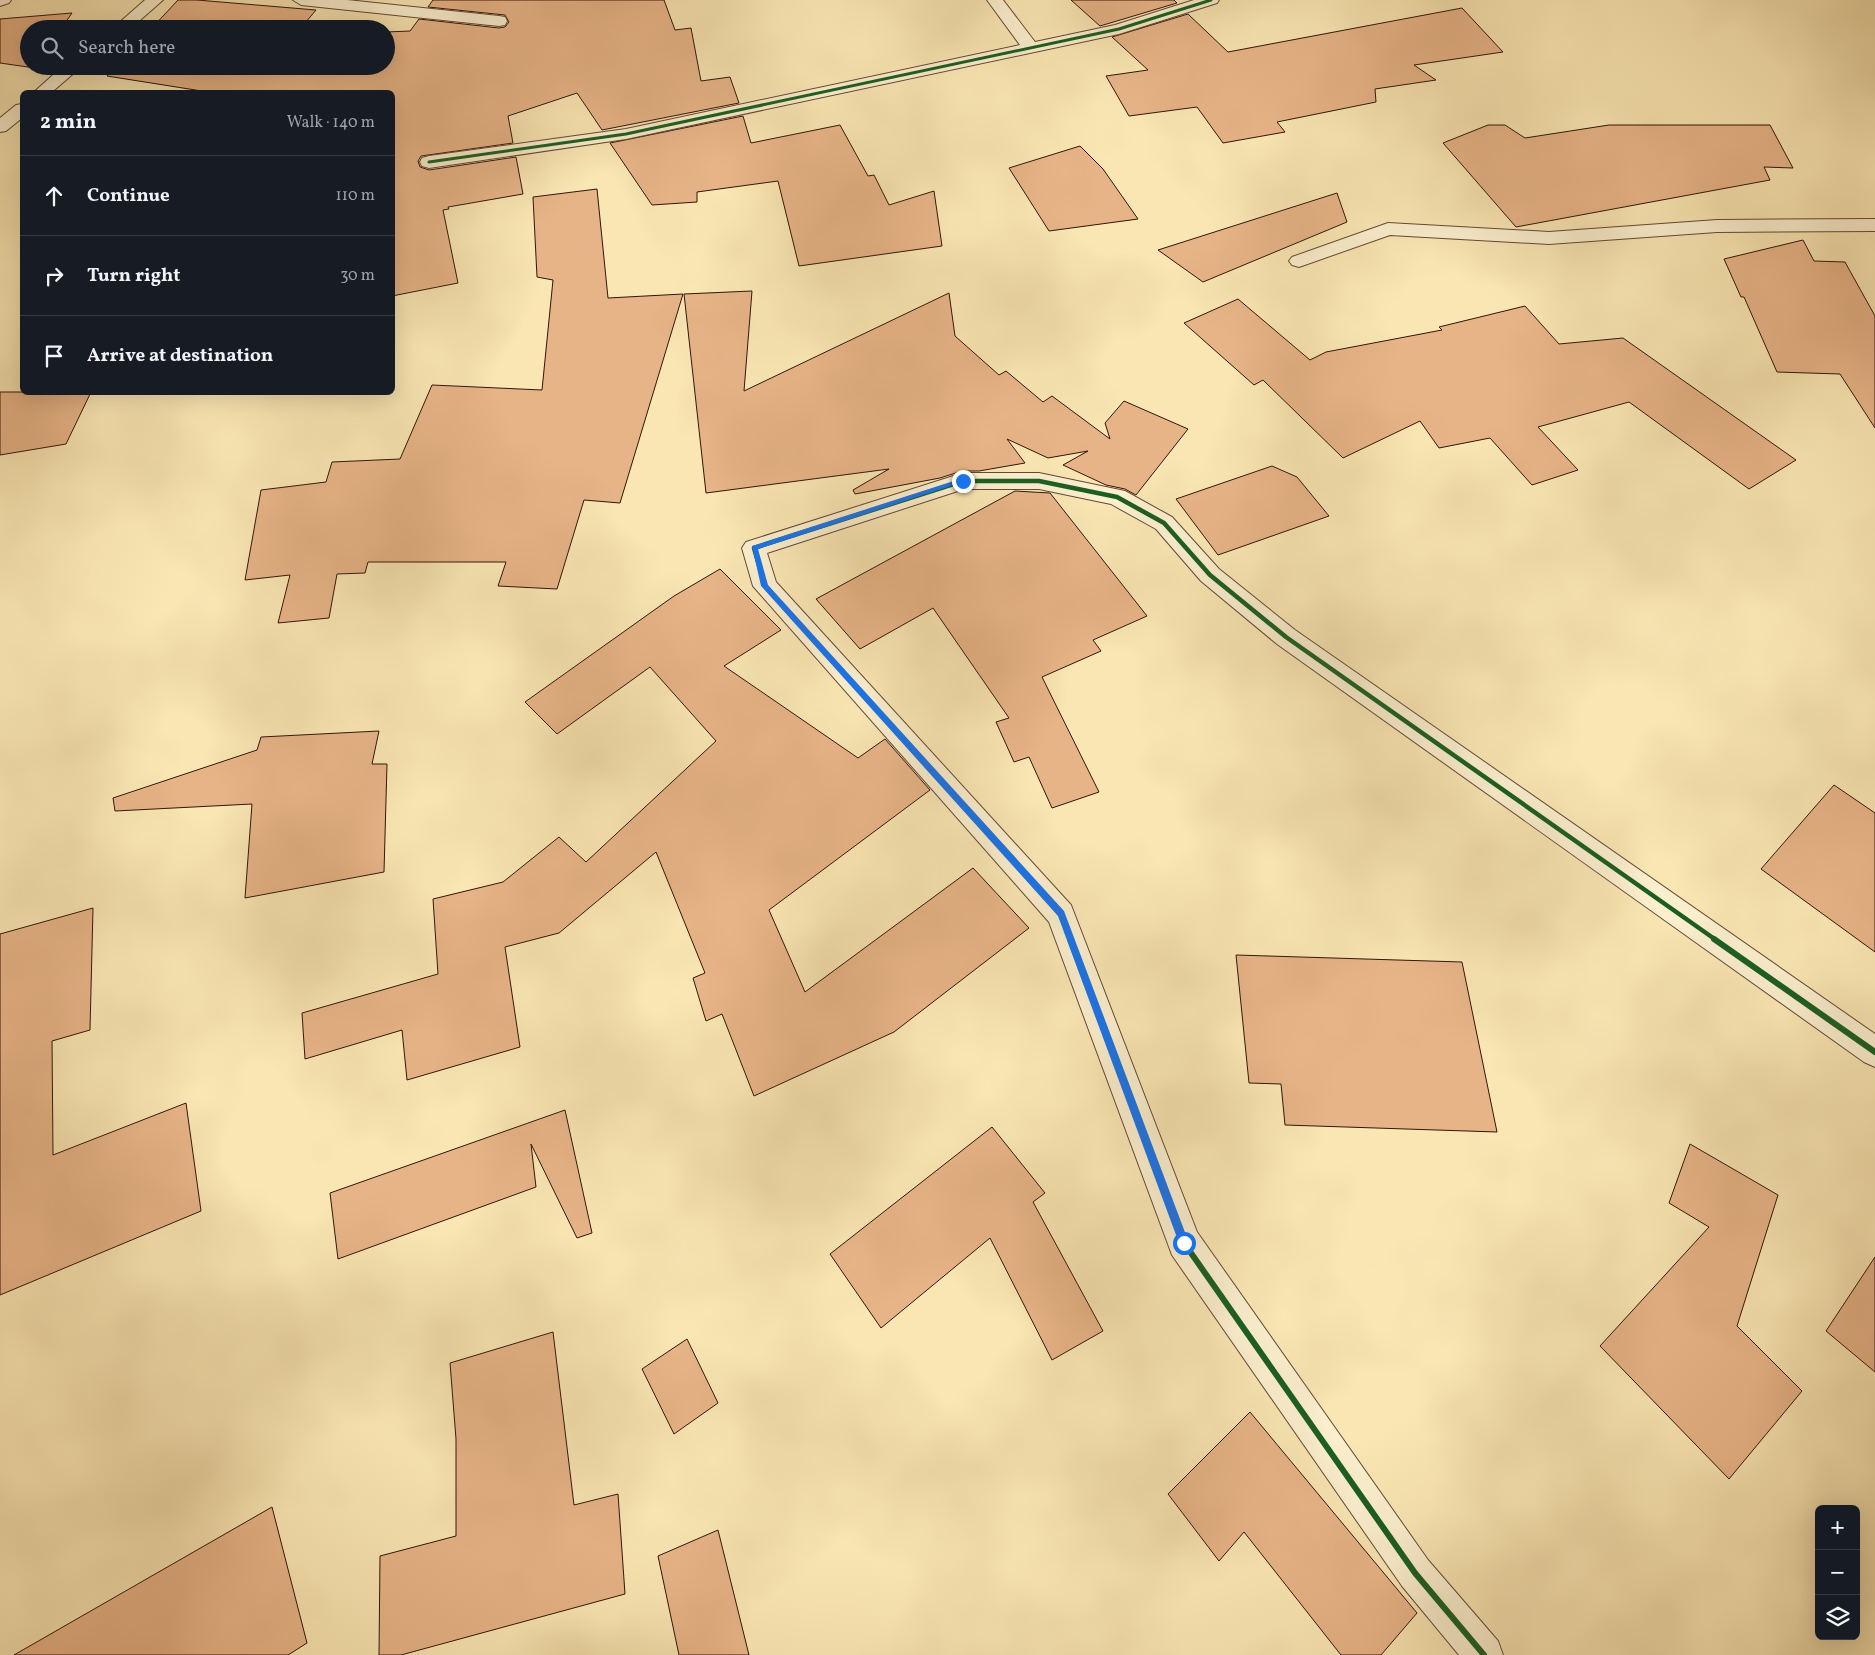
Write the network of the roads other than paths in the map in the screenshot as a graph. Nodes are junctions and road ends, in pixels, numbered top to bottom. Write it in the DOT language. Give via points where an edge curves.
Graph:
graph roads {
  1 [pos="155,0"];
  2 [pos="301,0"];
  3 [pos="995,0"];
  4 [pos="1211,0"];
  5 [pos="131,20"];
  6 [pos="499,21"];
  7 [pos="1030,47"];
  8 [pos="63,75"];
  9 [pos="44,90"];
  10 [pos="20,111"];
  11 [pos="0,127"];
  12 [pos="429,162"];
  13 [pos="1875,225"];
  14 [pos="1299,261"];
  15 [pos="1875,1052"];
  16 [pos="1484,1655"];
  1 -- 5 [label="street"];
  2 -- 6 [label="street"];
  3 -- 7 [label="street"];
  4 -- 7 [label="street" via="1119,29"];
  7 -- 12 [label="street" via="626,134"];
  8 -- 9 [label="street"];
  10 -- 11 [label="street"];
  13 -- 14 [label="street" via="1717,226 1549,238 1388,229"];
  15 -- 16 [label="street" via="1286,637 1210,575 1164,523 1117,497 1039,481 963,481 754,548 765,586 1061,914 1184,1243 1415,1573"];
}
